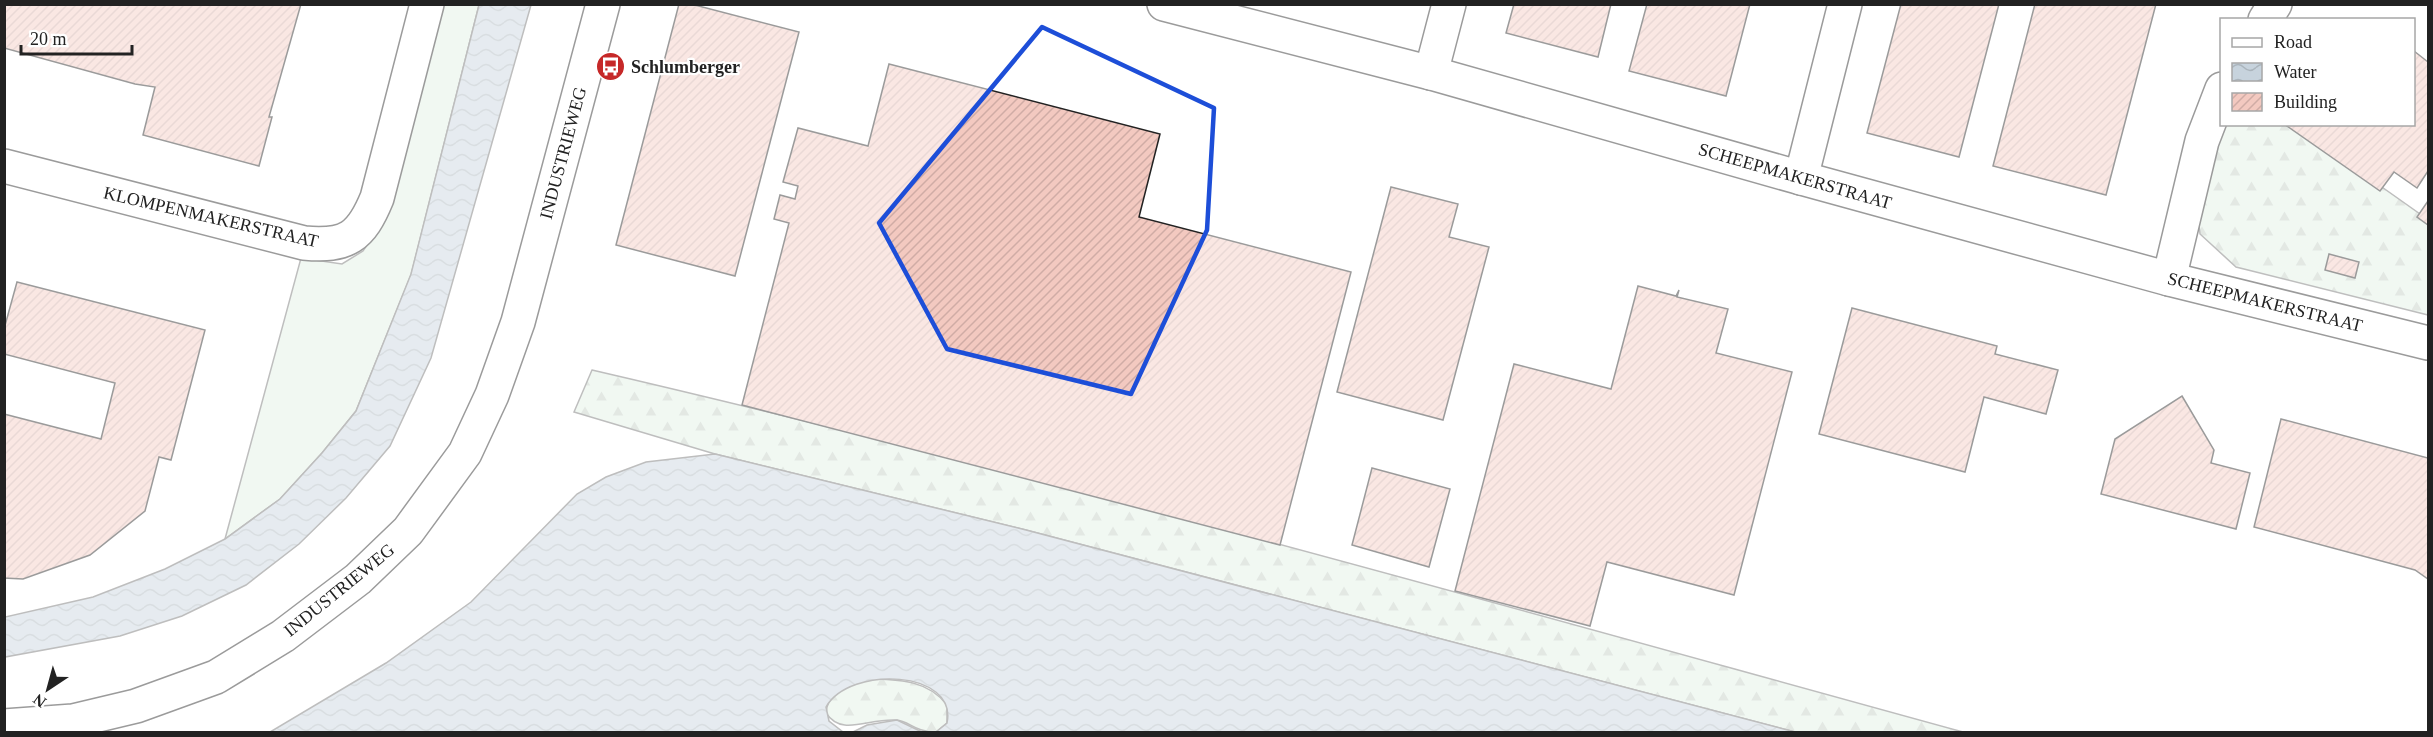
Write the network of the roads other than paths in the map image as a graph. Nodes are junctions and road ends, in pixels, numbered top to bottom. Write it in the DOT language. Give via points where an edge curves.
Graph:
graph roads {
  1 [pos="427,4"];
  2 [pos="603,4"];
  3 [pos="1164,4"];
  4 [pos="1449,4"];
  5 [pos="1845,4"];
  6 [pos="2275,4"];
  7 [pos="2266,18"];
  8 [pos="1431,73"];
  9 [pos="2220,94"];
  10 [pos="4,166"];
  11 [pos="1801,178"];
  12 [pos="2169,279"];
  13 [pos="2428,343"];
  14 [pos="4,726"];
  1 -- 10 [label="street, KLOMPENMAKERSTRAAT" via="377,198 368,219 350,239 331,245 304,243"];
  2 -- 14 [label="street, INDUSTRIEWEG" via="518,322 492,395 465,453 408,531 358,579 283,636 216,677 136,706 73,721"];
  3 -- 8 [label="street, SCHEEPMAKERSTRAAT"];
  4 -- 8 [label="street"];
  5 -- 11 [label="street"];
  6 -- 7 [label="street"];
  8 -- 11 [label="street, SCHEEPMAKERSTRAAT"];
  9 -- 12 [label="street" via="2202,141"];
  11 -- 12 [label="street, SCHEEPMAKERSTRAAT"];
  12 -- 13 [label="street, SCHEEPMAKERSTRAAT"];
}
